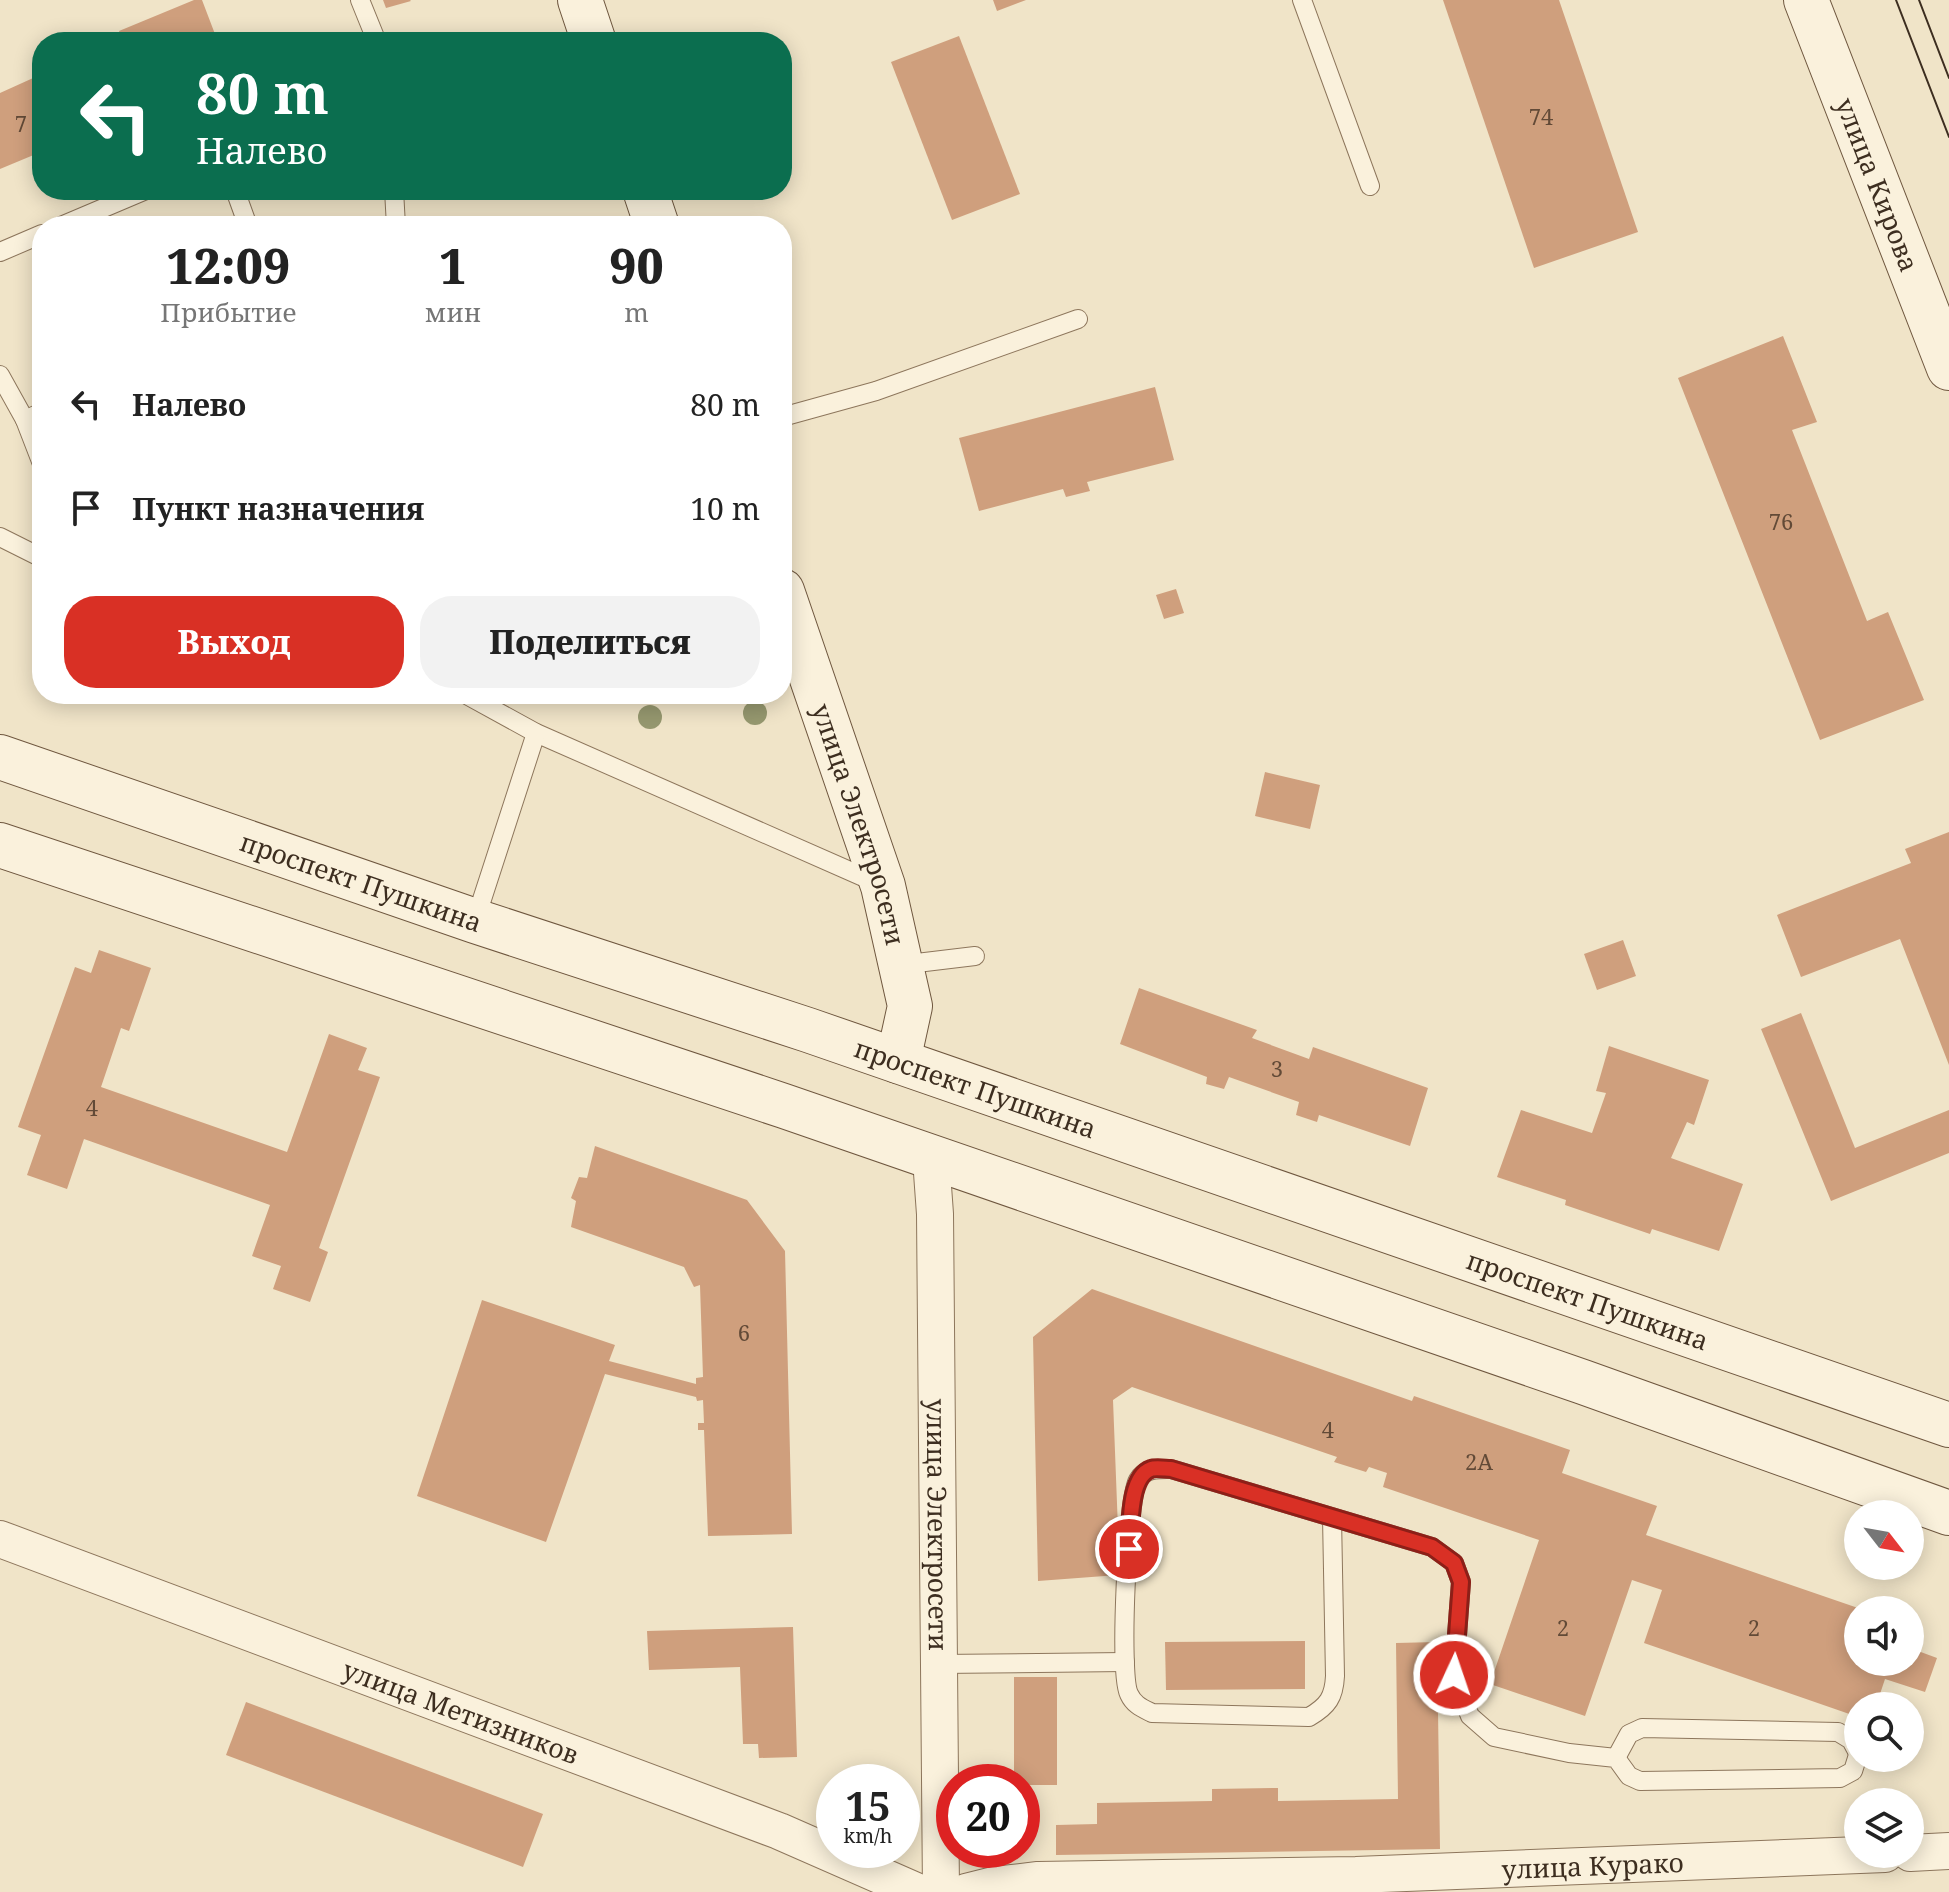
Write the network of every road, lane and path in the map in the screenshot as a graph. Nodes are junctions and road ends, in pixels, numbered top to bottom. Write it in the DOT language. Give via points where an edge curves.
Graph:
graph roads {
  1 [pos="360,0"];
  2 [pos="580,0"];
  3 [pos="1302,0"];
  4 [pos="1806,0"];
  5 [pos="373,32"];
  6 [pos="591,32"];
  7 [pos="1370,186"];
  8 [pos="122,200"];
  9 [pos="85,216"];
  10 [pos="32,238"];
  11 [pos="0,252"];
  12 [pos="1078,319"];
  13 [pos="1949,368"];
  14 [pos="0,375"];
  15 [pos="32,414"];
  16 [pos="792,414"];
  17 [pos="0,537"];
  18 [pos="32,553"];
  19 [pos="792,620"];
  20 [pos="483,704"];
  21 [pos="536,733"];
  22 [pos="0,757"];
  23 [pos="0,845"];
  24 [pos="883,886"];
  25 [pos="475,921"];
  26 [pos="975,956"];
  27 [pos="900,965"];
  28 [pos="898,1061"];
  29 [pos="931,1159"];
  30 [pos="1949,1425"];
  31 [pos="1949,1513"];
  32 [pos="1332,1517"];
  33 [pos="0,1539"];
  34 [pos="1125,1662"];
  35 [pos="938,1664"];
  36 [pos="1844,1736"];
  37 [pos="1616,1758"];
  38 [pos="1851,1772"];
  39 [pos="1949,1851"];
  40 [pos="1924,1852"];
  41 [pos="1844,1856"];
  42 [pos="1356,1883"];
  43 [pos="918,1892"];
  44 [pos="941,1892"];
  45 [pos="966,1892"];
  1 -- 5 [label="lane"];
  2 -- 6 [label="main road"];
  3 -- 7 [label="lane"];
  4 -- 13 [label="main road, улица Кирова"];
  8 -- 9 [label="lane"];
  10 -- 11 [label="lane"];
  12 -- 16 [label="lane" via="876,391"];
  14 -- 15 [label="lane"];
  17 -- 18 [label="lane"];
  19 -- 24 [label="main road, улица Электросети"];
  20 -- 21 [label="lane"];
  21 -- 24 [label="lane"];
  21 -- 25 [label="lane"];
  22 -- 25 [label="main road, проспект Пушкина"];
  23 -- 29 [label="main road"];
  24 -- 27 [label="main road, улица Электросети"];
  25 -- 28 [label="main road, проспект Пушкина"];
  26 -- 27 [label="lane"];
  27 -- 28 [label="main road, улица Электросети" via="910,1006"];
  28 -- 30 [label="main road, проспект Пушкина"];
  29 -- 31 [label="main road"];
  29 -- 35 [label="street, улица Электросети"];
  32 -- 34 [label="lane" via="1171,1469 1151,1469 1138,1479 1133,1499"];
  32 -- 34 [label="lane" via="1335,1676 1334,1695 1325,1708 1309,1717 1152,1713 1136,1706 1128,1692"];
  32 -- 37 [label="lane" via="1432,1547 1454,1563 1461,1582 1454,1675 1470,1716 1494,1737"];
  33 -- 43 [label="street, улица Метизников" via="779,1831"];
  34 -- 35 [label="lane"];
  35 -- 44 [label="street, улица Электросети"];
  36 -- 37 [label="lane" via="1642,1728 1629,1734"];
  37 -- 38 [label="lane" via="1629,1776 1640,1781 1840,1778"];
  39 -- 40 [label="street"];
  41 -- 42 [label="street, улица Курако"];
  42 -- 45 [label="street, улица Курако" via="1038,1880"];
}
